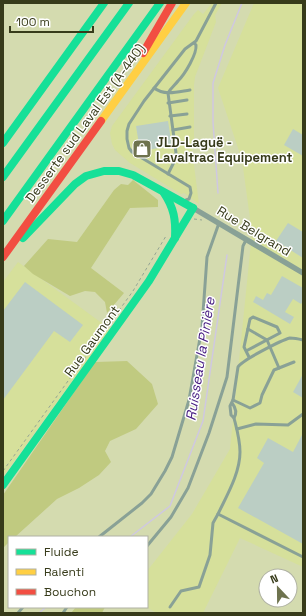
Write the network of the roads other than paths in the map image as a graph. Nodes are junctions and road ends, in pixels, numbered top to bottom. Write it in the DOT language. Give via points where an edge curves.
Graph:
graph roads {
  1 [pos="104,3"];
  2 [pos="160,3"];
  3 [pos="172,3"];
  4 [pos="186,3"];
  5 [pos="216,3"];
  6 [pos="127,5"];
  7 [pos="194,43"];
  8 [pos="154,88"];
  9 [pos="190,90"];
  10 [pos="122,92"];
  11 [pos="168,93"];
  12 [pos="187,100"];
  13 [pos="168,103"];
  14 [pos="187,114"];
  15 [pos="170,116"];
  16 [pos="190,128"];
  17 [pos="173,130"];
  18 [pos="3,143"];
  19 [pos="168,174"];
  20 [pos="3,177"];
  21 [pos="164,193"];
  22 [pos="186,200"];
  23 [pos="193,208"];
  24 [pos="3,221"];
  25 [pos="219,223"];
  26 [pos="171,236"];
  27 [pos="246,240"];
  28 [pos="3,257"];
  29 [pos="303,273"];
  30 [pos="248,329"];
  31 [pos="267,340"];
  32 [pos="303,340"];
  33 [pos="270,348"];
  34 [pos="246,351"];
  35 [pos="249,357"];
  36 [pos="294,362"];
  37 [pos="279,368"];
  38 [pos="233,402"];
  39 [pos="303,414"];
  40 [pos="237,429"];
  41 [pos="3,485"];
  42 [pos="218,514"];
  43 [pos="100,536"];
  44 [pos="148,545"];
  45 [pos="303,557"];
  46 [pos="170,607"];
  1 -- 18 [label="main road"];
  2 -- 24 [label="main road"];
  3 -- 10 [label="main road"];
  4 -- 10 [label="main road, Desserte sud Laval Est (A-440)"];
  5 -- 7 [label="lane"];
  6 -- 20 [label="main road"];
  7 -- 8 [label="lane" via="185,49"];
  7 -- 11 [label="lane" via="196,48 192,60"];
  8 -- 11 [label="lane"];
  8 -- 19 [label="lane" via="129,124 127,138 132,152"];
  9 -- 11 [label="lane"];
  10 -- 28 [label="main road, Desserte sud Laval Est (A-440)"];
  11 -- 13 [label="lane"];
  12 -- 13 [label="lane"];
  13 -- 15 [label="lane"];
  14 -- 15 [label="lane"];
  15 -- 17 [label="lane"];
  16 -- 17 [label="lane"];
  17 -- 19 [label="lane" via="176,156"];
  19 -- 22 [label="lane" via="190,186 191,194"];
  21 -- 22 [label="main road"];
  21 -- 26 [label="main road" via="175,211"];
  21 -- 28 [label="main road" via="124,172 109,170 90,175 70,188"];
  22 -- 23 [label="main road"];
  23 -- 25 [label="street, Rue Belgrand"];
  23 -- 26 [label="main road, Rue Gaumont"];
  25 -- 27 [label="street, Rue Belgrand"];
  25 -- 43 [label="lane" via="207,257 202,327 189,400 172,457 151,494"];
  26 -- 41 [label="main road, Rue Gaumont" via="154,275"];
  27 -- 29 [label="street, Rue Belgrand"];
  27 -- 44 [label="lane" via="243,246 228,372 209,433 188,488 171,517"];
  30 -- 31 [label="lane"];
  30 -- 31 [label="lane" via="253,317 277,327 280,333"];
  30 -- 34 [label="lane" via="244,347"];
  31 -- 33 [label="lane"];
  31 -- 34 [label="lane"];
  32 -- 33 [label="lane" via="291,338"];
  33 -- 35 [label="lane"];
  33 -- 37 [label="lane"];
  34 -- 35 [label="lane"];
  35 -- 38 [label="lane" via="238,367"];
  36 -- 37 [label="lane"];
  37 -- 38 [label="lane" via="274,370 260,403 250,408"];
  38 -- 40 [label="lane" via="230,406 231,415"];
  39 -- 40 [label="lane" via="288,425 256,424"];
  40 -- 42 [label="lane" via="240,453 238,469"];
  42 -- 45 [label="lane"];
  42 -- 46 [label="lane" via="213,522 210,556 199,587 181,591"];
}
